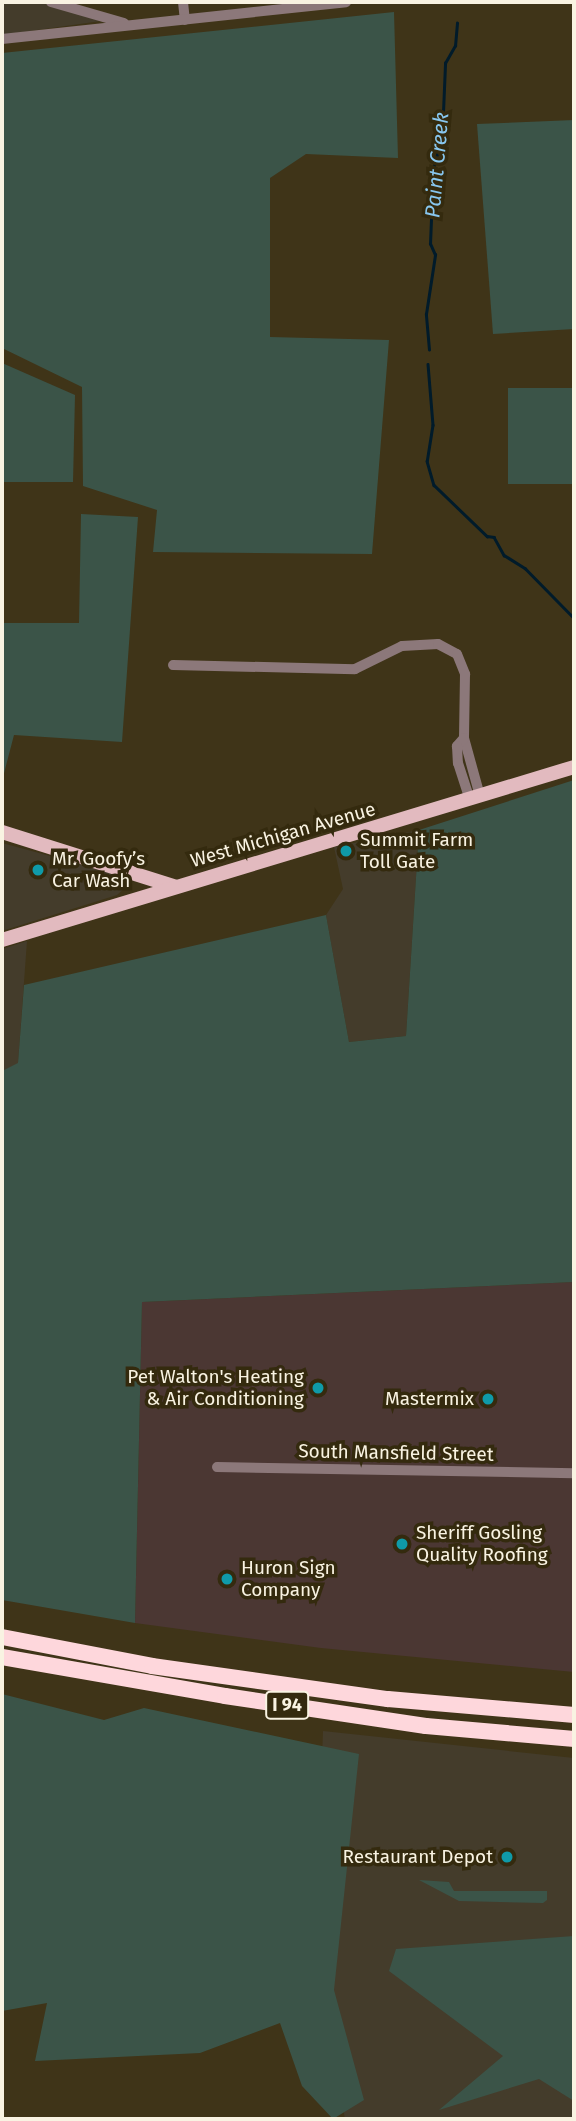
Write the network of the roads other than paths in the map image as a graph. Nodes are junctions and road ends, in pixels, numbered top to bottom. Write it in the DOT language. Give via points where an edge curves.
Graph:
graph roads {
  1 [pos="51,2"];
  2 [pos="183,2"];
  3 [pos="346,2"];
  4 [pos="185,20"];
  5 [pos="130,25"];
  6 [pos="2,39"];
  7 [pos="173,665"];
  8 [pos="574,767"];
  9 [pos="475,798"];
  10 [pos="2,832"];
  11 [pos="176,887"];
  12 [pos="2,940"];
  13 [pos="218,1467"];
  14 [pos="574,1473"];
  15 [pos="2,1637"];
  16 [pos="2,1657"];
  17 [pos="574,1715"];
  18 [pos="574,1739"];
  1 -- 5 [label="street"];
  2 -- 4 [label="street"];
  3 -- 4 [label="street"];
  4 -- 5 [label="street"];
  5 -- 6 [label="street"];
  7 -- 9 [label="street" via="344,670 401,646 438,644 457,654 466,674 464,738"];
  8 -- 9 [label="main road, West Michigan Avenue"];
  9 -- 11 [label="main road, West Michigan Avenue"];
  10 -- 11 [label="main road"];
  11 -- 12 [label="main road, West Michigan Avenue"];
  13 -- 14 [label="street, South Mansfield Street"];
  15 -- 17 [label="highway, I 94" via="152,1666 346,1693"];
  16 -- 18 [label="highway, I 94" via="426,1726"];
}
